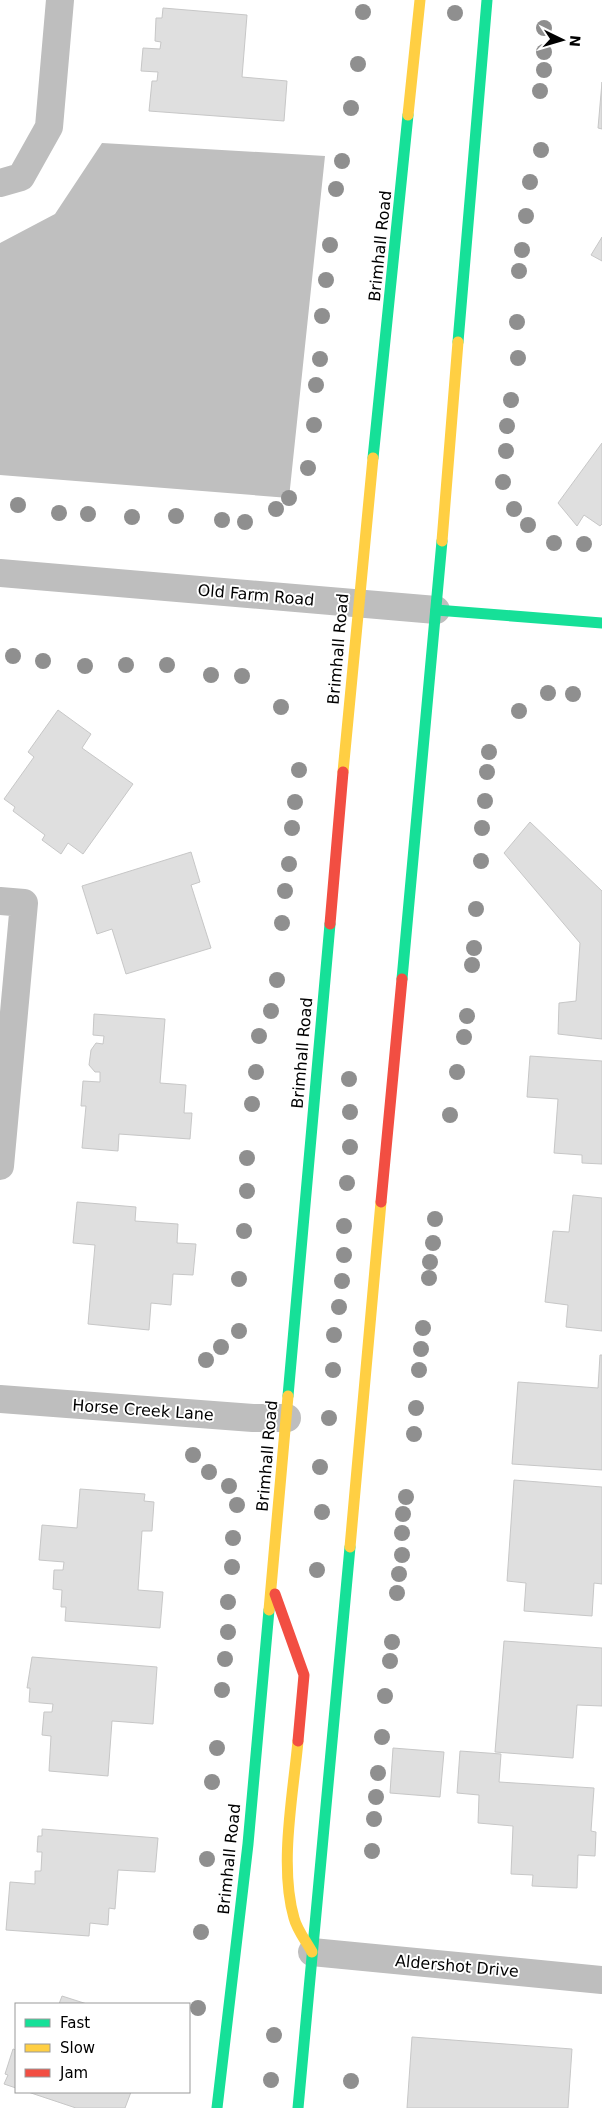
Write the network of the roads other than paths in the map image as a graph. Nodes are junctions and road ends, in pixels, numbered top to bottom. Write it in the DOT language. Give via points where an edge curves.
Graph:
graph roads {
  1 [pos="60,0"];
  2 [pos="420,0"];
  3 [pos="487,0"];
  4 [pos="11,180"];
  5 [pos="0,573"];
  6 [pos="358,604"];
  7 [pos="436,610"];
  8 [pos="602,623"];
  9 [pos="12,902"];
  10 [pos="0,1166"];
  11 [pos="0,1399"];
  12 [pos="287,1418"];
  13 [pos="272,1586"];
  14 [pos="312,1952"];
  15 [pos="602,1980"];
  16 [pos="217,2108"];
  17 [pos="298,2108"];
  1 -- 4 [label="street" via="49,127"];
  2 -- 6 [label="street, Brimhall Road"];
  3 -- 7 [label="street"];
  5 -- 6 [label="street, Old Farm Road"];
  6 -- 7 [label="street, Old Farm Road"];
  6 -- 12 [label="street, Brimhall Road"];
  7 -- 8 [label="street, Old Farm Road"];
  7 -- 14 [label="street"];
  9 -- 10 [label="street"];
  11 -- 12 [label="street, Horse Creek Lane"];
  12 -- 13 [label="street, Brimhall Road"];
  13 -- 14 [label="street" via="304,1675 287,1862 294,1920"];
  13 -- 16 [label="street, Brimhall Road" via="248,1844"];
  14 -- 15 [label="street, Aldershot Drive"];
  14 -- 17 [label="street"];
}
